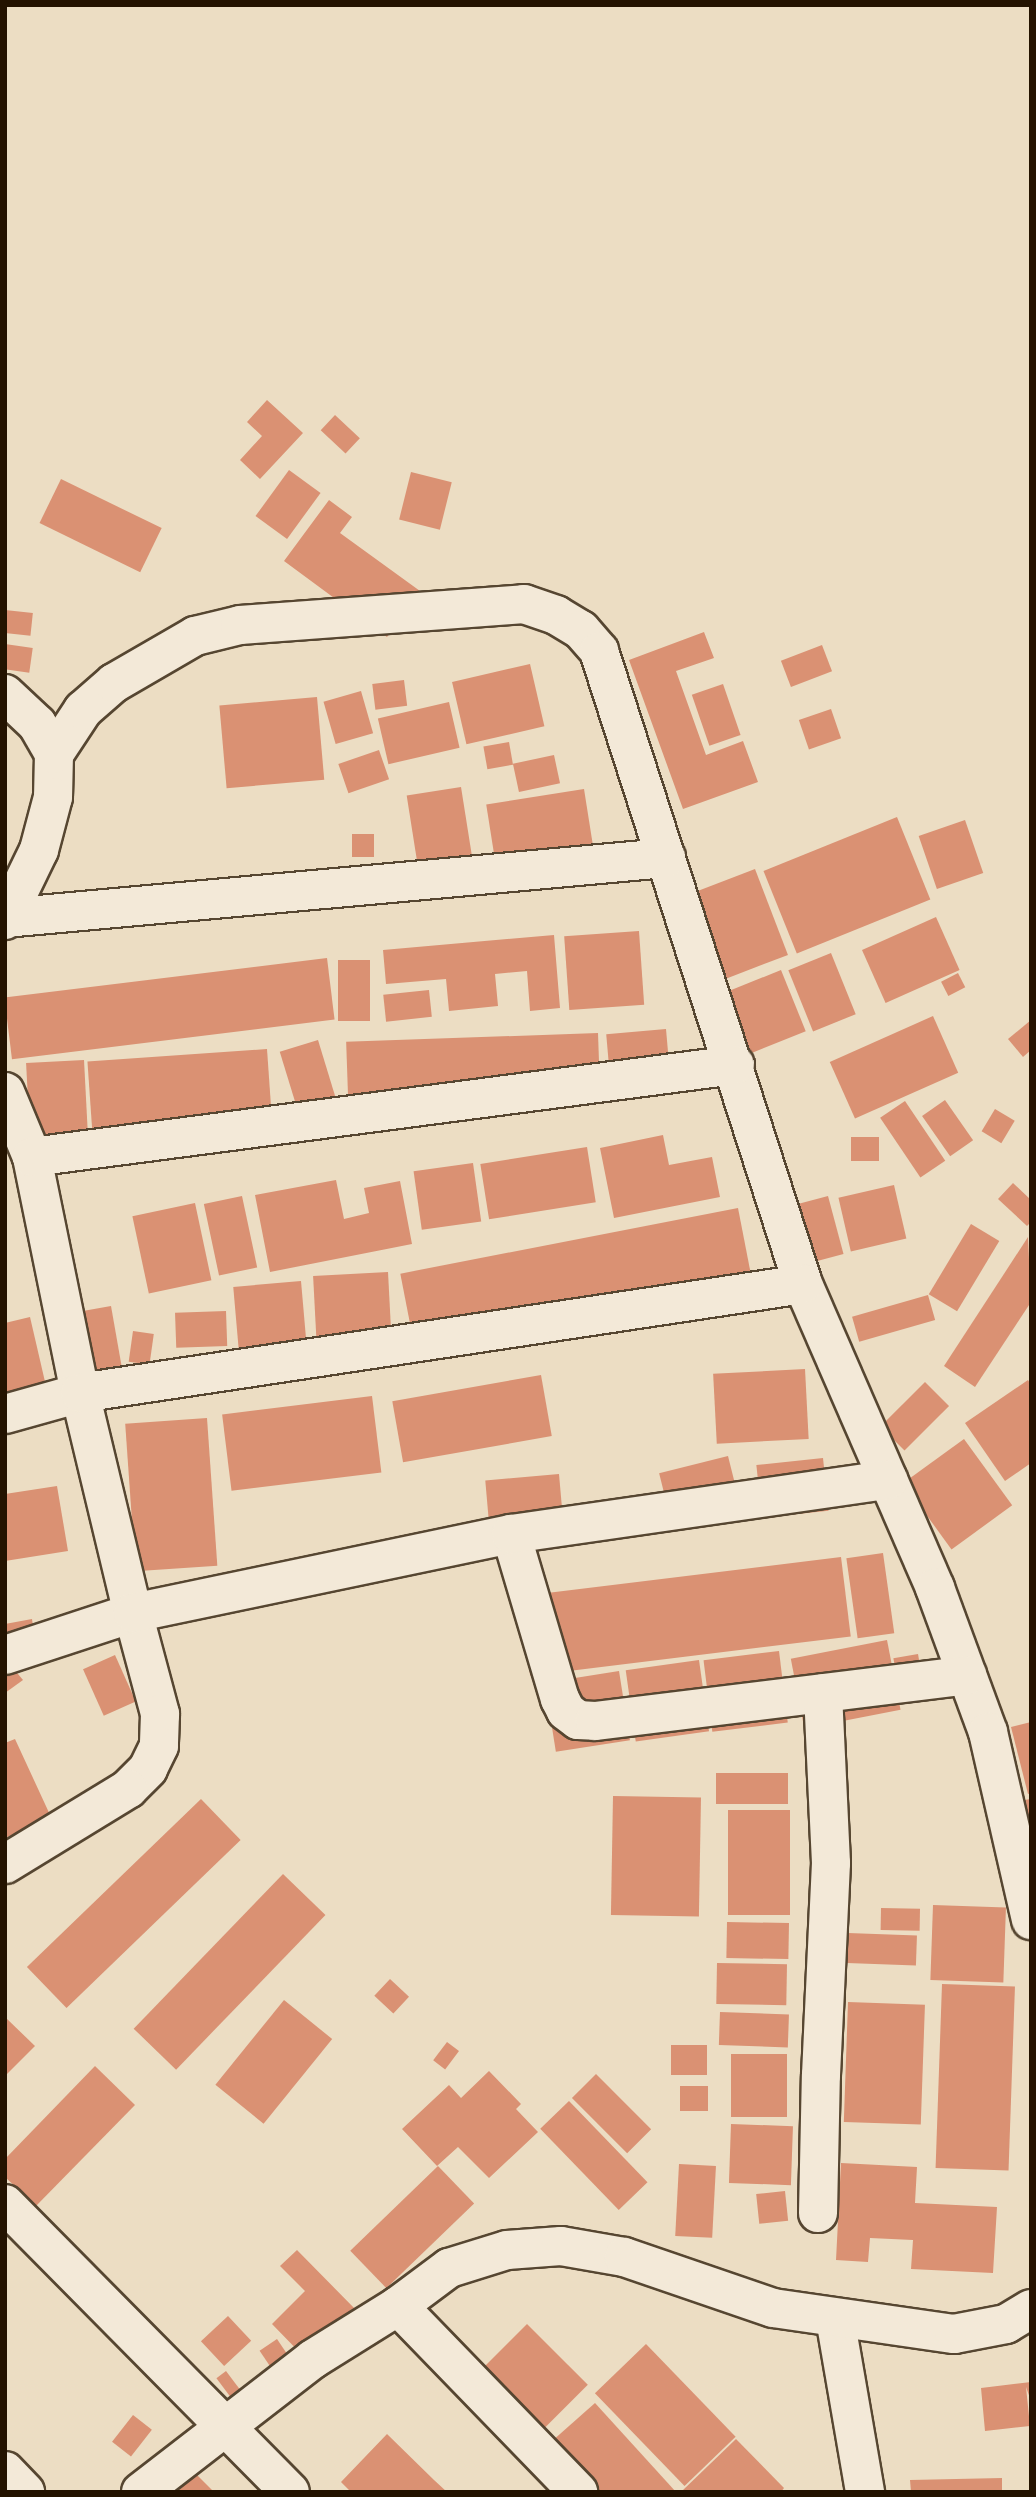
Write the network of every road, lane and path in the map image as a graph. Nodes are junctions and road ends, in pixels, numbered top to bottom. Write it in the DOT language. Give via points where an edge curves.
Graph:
graph roads {
  1 [pos="5,694"];
  2 [pos="54,754"];
  3 [pos="666,858"];
  4 [pos="5,919"];
  5 [pos="735,1065"];
  6 [pos="5,1092"];
  7 [pos="32,1157"];
  8 [pos="803,1284"];
  9 [pos="80,1392"];
  10 [pos="5,1414"];
  11 [pos="888,1480"];
  12 [pos="511,1534"];
  13 [pos="132,1612"];
  14 [pos="5,1655"];
  15 [pos="967,1675"];
  16 [pos="823,1693"];
  17 [pos="5,1864"];
  18 [pos="1031,1920"];
  19 [pos="5,2204"];
  20 [pos="818,2213"];
  21 [pos="398,2306"];
  22 [pos="1031,2309"];
  23 [pos="835,2318"];
  24 [pos="228,2426"];
  25 [pos="5,2471"];
  26 [pos="24,2492"];
  27 [pos="141,2492"];
  28 [pos="290,2492"];
  29 [pos="578,2492"];
  30 [pos="865,2492"];
  1 -- 2 [label="street" via="37,724"];
  2 -- 3 [label="street" via="83,710 114,683 195,636 290,620 524,604 581,630 599,651"];
  2 -- 4 [label="street" via="53,797 39,850"];
  3 -- 4 [label="street"];
  3 -- 5 [label="street"];
  5 -- 7 [label="street"];
  5 -- 8 [label="street"];
  6 -- 7 [label="street"];
  7 -- 9 [label="street"];
  8 -- 9 [label="street"];
  8 -- 11 [label="street"];
  9 -- 10 [label="street"];
  9 -- 13 [label="street"];
  11 -- 12 [label="street"];
  11 -- 15 [label="street" via="936,1588"];
  12 -- 13 [label="street"];
  12 -- 16 [label="street" via="560,1699 578,1720"];
  13 -- 14 [label="street"];
  13 -- 17 [label="street" via="160,1714 159,1745 148,1769 128,1789"];
  15 -- 16 [label="street"];
  15 -- 18 [label="street" via="988,1732"];
  16 -- 20 [label="street" via="831,1863"];
  19 -- 24 [label="street"];
  21 -- 23 [label="street" via="449,2268 507,2250 561,2246 624,2257 773,2308"];
  21 -- 24 [label="street" via="313,2359"];
  21 -- 29 [label="street"];
  22 -- 23 [label="street" via="1006,2324 954,2334"];
  23 -- 30 [label="street"];
  24 -- 27 [label="street"];
  24 -- 28 [label="street"];
  25 -- 26 [label="street"];
}
